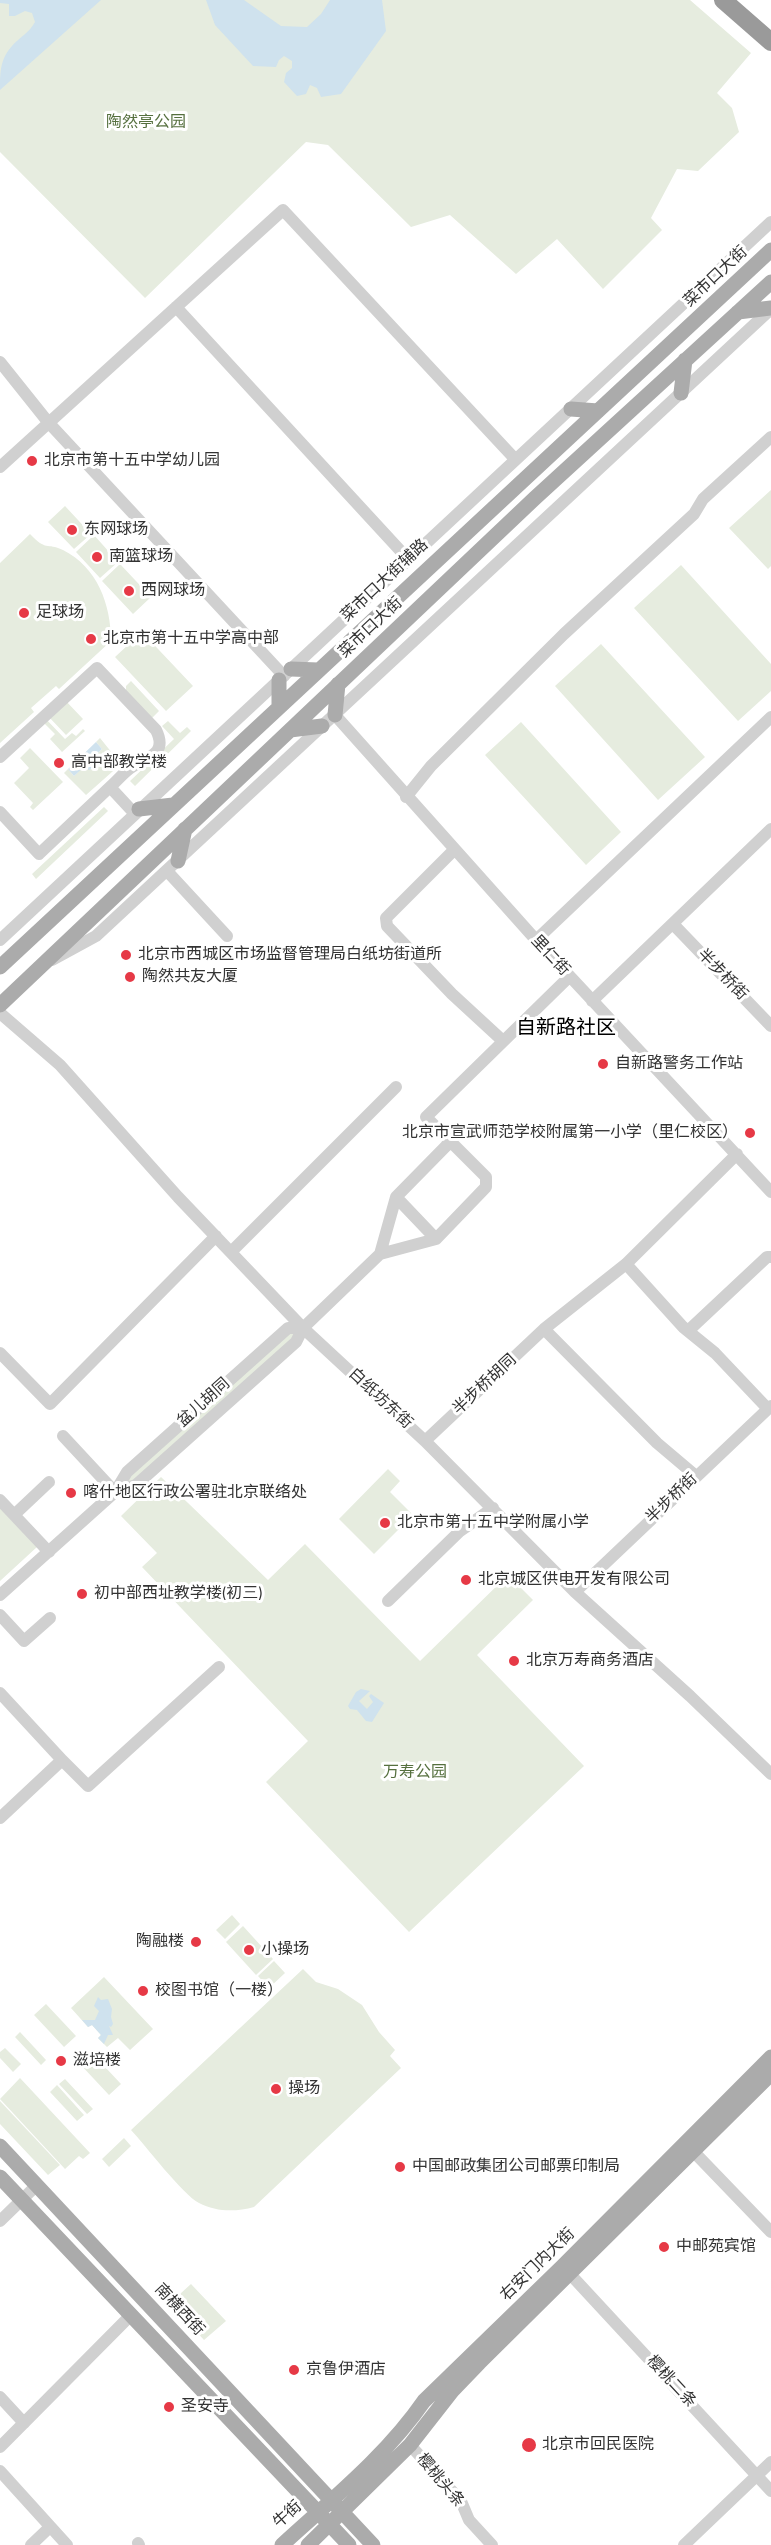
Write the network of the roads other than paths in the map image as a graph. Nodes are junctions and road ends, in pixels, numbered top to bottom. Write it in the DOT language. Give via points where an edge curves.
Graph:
graph roads {
  1 [pos="715,0"];
  2 [pos="723,0"];
  3 [pos="771,42"];
  4 [pos="771,49"];
  5 [pos="771,222"];
  6 [pos="771,250"];
  7 [pos="771,282"];
  8 [pos="176,307"];
  9 [pos="771,308"];
  10 [pos="738,312"];
  11 [pos="686,360"];
  12 [pos="0,362"];
  13 [pos="681,393"];
  14 [pos="571,409"];
  15 [pos="598,411"];
  16 [pos="48,422"];
  17 [pos="771,436"];
  18 [pos="515,459"];
  19 [pos="0,467"];
  20 [pos="408,559"];
  21 [pos="318,670"];
  22 [pos="285,675"];
  23 [pos="338,684"];
  24 [pos="279,706"];
  25 [pos="335,715"];
  26 [pos="771,717"];
  27 [pos="322,726"];
  28 [pos="290,730"];
  29 [pos="0,757"];
  30 [pos="110,787"];
  31 [pos="406,797"];
  32 [pos="173,805"];
  33 [pos="137,811"];
  34 [pos="0,812"];
  35 [pos="184,829"];
  36 [pos="771,829"];
  37 [pos="454,850"];
  38 [pos="172,866"];
  39 [pos="673,924"];
  40 [pos="227,936"];
  41 [pos="0,940"];
  42 [pos="536,940"];
  43 [pos="43,965"];
  44 [pos="0,967"];
  45 [pos="569,977"];
  46 [pos="592,1001"];
  47 [pos="2,1015"];
  48 [pos="771,1026"];
  49 [pos="503,1041"];
  50 [pos="396,1087"];
  51 [pos="451,1141"];
  52 [pos="737,1154"];
  53 [pos="771,1192"];
  54 [pos="396,1197"];
  55 [pos="216,1236"];
  56 [pos="436,1239"];
  57 [pos="231,1252"];
  58 [pos="380,1254"];
  59 [pos="771,1257"];
  60 [pos="626,1264"];
  61 [pos="303,1328"];
  62 [pos="544,1329"];
  63 [pos="688,1331"];
  64 [pos="0,1353"];
  65 [pos="769,1408"];
  66 [pos="63,1436"];
  67 [pos="425,1442"];
  68 [pos="696,1476"];
  69 [pos="49,1482"];
  70 [pos="115,1492"];
  71 [pos="0,1500"];
  72 [pos="493,1508"];
  73 [pos="14,1515"];
  74 [pos="49,1552"];
  75 [pos="574,1592"];
  76 [pos="0,1595"];
  77 [pos="388,1601"];
  78 [pos="0,1615"];
  79 [pos="50,1618"];
  80 [pos="219,1667"];
  81 [pos="0,1694"];
  82 [pos="62,1760"];
  83 [pos="771,1774"];
  84 [pos="0,1818"];
  85 [pos="771,2057"];
  86 [pos="771,2074"];
  87 [pos="0,2146"];
  88 [pos="689,2148"];
  89 [pos="0,2177"];
  90 [pos="37,2185"];
  91 [pos="21,2200"];
  92 [pos="0,2221"];
  93 [pos="771,2232"];
  94 [pos="567,2270"];
  95 [pos="131,2315"];
  96 [pos="0,2397"];
  97 [pos="24,2423"];
  98 [pos="410,2445"];
  99 [pos="0,2446"];
  100 [pos="771,2462"];
  101 [pos="0,2471"];
  102 [pos="756,2476"];
  103 [pos="771,2491"];
  104 [pos="331,2499"];
  105 [pos="342,2511"];
  106 [pos="318,2512"];
  107 [pos="329,2524"];
  108 [pos="50,2527"];
  109 [pos="31,2545"];
  110 [pos="67,2545"];
  111 [pos="282,2545"];
  112 [pos="308,2545"];
  113 [pos="349,2545"];
  114 [pos="373,2545"];
  115 [pos="492,2545"];
  116 [pos="684,2545"];
  1 -- 4 [label="street"];
  2 -- 3 [label="highway"];
  5 -- 14 [label="street, 菜市口大街辅路"];
  6 -- 15 [label="main road, 菜市口大街"];
  7 -- 10 [label="main road, 菜市口大街"];
  8 -- 16 [label="street"];
  8 -- 18 [label="street" via="283,210"];
  8 -- 20 [label="street"];
  9 -- 10 [label="main road"];
  9 -- 13 [label="street"];
  10 -- 11 [label="main road, 菜市口大街"];
  11 -- 13 [label="main road"];
  11 -- 23 [label="main road, 菜市口大街"];
  12 -- 16 [label="street"];
  13 -- 25 [label="street"];
  14 -- 15 [label="main road"];
  14 -- 18 [label="street, 菜市口大街辅路"];
  15 -- 21 [label="main road, 菜市口大街"];
  16 -- 19 [label="street"];
  16 -- 22 [label="street"];
  17 -- 31 [label="street" via="703,499 694,514 564,634 431,766"];
  18 -- 20 [label="street, 菜市口大街辅路"];
  20 -- 22 [label="street, 菜市口大街辅路"];
  21 -- 22 [label="main road"];
  21 -- 24 [label="main road, 菜市口大街"];
  22 -- 24 [label="main road"];
  22 -- 33 [label="street, 菜市口大街辅路"];
  23 -- 25 [label="main road"];
  23 -- 28 [label="main road, 菜市口大街"];
  24 -- 32 [label="main road, 菜市口大街"];
  25 -- 27 [label="street"];
  25 -- 31 [label="street, 里仁街"];
  26 -- 42 [label="street"];
  27 -- 28 [label="main road"];
  27 -- 38 [label="street"];
  28 -- 35 [label="main road, 菜市口大街"];
  29 -- 30 [label="street" via="97,668 156,730 160,740 154,755 132,767"];
  30 -- 33 [label="street"];
  30 -- 34 [label="street" via="39,854"];
  31 -- 37 [label="street, 里仁街"];
  32 -- 33 [label="main road"];
  32 -- 44 [label="main road, 菜市口大街"];
  33 -- 41 [label="street, 菜市口大街辅路"];
  35 -- 38 [label="main road"];
  35 -- 43 [label="main road, 菜市口大街"];
  36 -- 39 [label="street"];
  37 -- 42 [label="street, 里仁街"];
  37 -- 49 [label="street" via="386,918 387,926"];
  38 -- 40 [label="street"];
  38 -- 43 [label="street" via="96,936"];
  39 -- 46 [label="street"];
  39 -- 48 [label="street, 半步桥街"];
  42 -- 45 [label="street, 里仁街"];
  43 -- 47 [label="main road, 菜市口大街"];
  45 -- 46 [label="street, 里仁街"];
  45 -- 49 [label="street"];
  46 -- 52 [label="street, 里仁街"];
  47 -- 55 [label="street, 白纸坊东街" via="60,1065"];
  49 -- 51 [label="street" via="426,1117"];
  50 -- 57 [label="street"];
  51 -- 54 [label="street"];
  51 -- 56 [label="street" via="487,1182"];
  52 -- 53 [label="street, 里仁街"];
  52 -- 60 [label="street, 半步桥胡同"];
  54 -- 56 [label="street"];
  54 -- 58 [label="street"];
  55 -- 57 [label="street, 白纸坊东街"];
  55 -- 64 [label="street" via="50,1404"];
  56 -- 58 [label="street"];
  57 -- 61 [label="street, 白纸坊东街"];
  58 -- 61 [label="street, 盆儿胡同"];
  59 -- 63 [label="street"];
  60 -- 62 [label="street, 半步桥胡同"];
  60 -- 63 [label="street"];
  61 -- 67 [label="street, 白纸坊东街"];
  61 -- 70 [label="street, 盆儿胡同" via="288,1328 127,1472"];
  62 -- 67 [label="street, 半步桥胡同"];
  62 -- 68 [label="street" via="657,1443"];
  63 -- 65 [label="street"];
  65 -- 68 [label="street, 半步桥街"];
  66 -- 70 [label="street"];
  67 -- 72 [label="street, 白纸坊东街"];
  68 -- 75 [label="street, 半步桥街"];
  69 -- 73 [label="street"];
  70 -- 74 [label="street, 盆儿胡同"];
  71 -- 73 [label="street"];
  72 -- 75 [label="street, 白纸坊东街"];
  72 -- 77 [label="street" via="460,1531"];
  73 -- 74 [label="street"];
  74 -- 76 [label="street, 盆儿胡同"];
  75 -- 83 [label="street, 白纸坊东街"];
  78 -- 79 [label="street" via="24,1641"];
  80 -- 82 [label="street" via="88,1786"];
  81 -- 82 [label="street"];
  82 -- 84 [label="street"];
  85 -- 88 [label="main road, 右安门内大街"];
  86 -- 88 [label="main road, 右安门内大街"];
  87 -- 90 [label="main road, 南横西街"];
  88 -- 93 [label="street"];
  88 -- 94 [label="main road, 右安门内大街"];
  89 -- 91 [label="main road"];
  90 -- 91 [label="street"];
  90 -- 104 [label="main road, 南横西街"];
  91 -- 92 [label="street"];
  91 -- 95 [label="main road"];
  94 -- 98 [label="main road, 右安门内大街" via="453,2390"];
  94 -- 102 [label="street, 樱桃二条"];
  94 -- 104 [label="main road, 右安门内大街" via="424,2401 403,2429"];
  95 -- 97 [label="street"];
  95 -- 106 [label="main road"];
  96 -- 97 [label="street"];
  97 -- 99 [label="street"];
  98 -- 105 [label="main road, 右安门内大街"];
  98 -- 115 [label="street, 樱桃头条" via="461,2501 469,2520"];
  100 -- 102 [label="street"];
  101 -- 108 [label="street"];
  102 -- 103 [label="street, 樱桃二条"];
  102 -- 116 [label="street"];
  104 -- 105 [label="main road, 南横西街"];
  104 -- 106 [label="main road, 右安门内大街"];
  105 -- 107 [label="main road, 牛街"];
  105 -- 114 [label="main road, 南横西街"];
  106 -- 107 [label="main road"];
  106 -- 111 [label="main road, 牛街"];
  107 -- 112 [label="main road, 牛街"];
  107 -- 113 [label="main road"];
  108 -- 109 [label="street"];
  108 -- 110 [label="street"];
}
